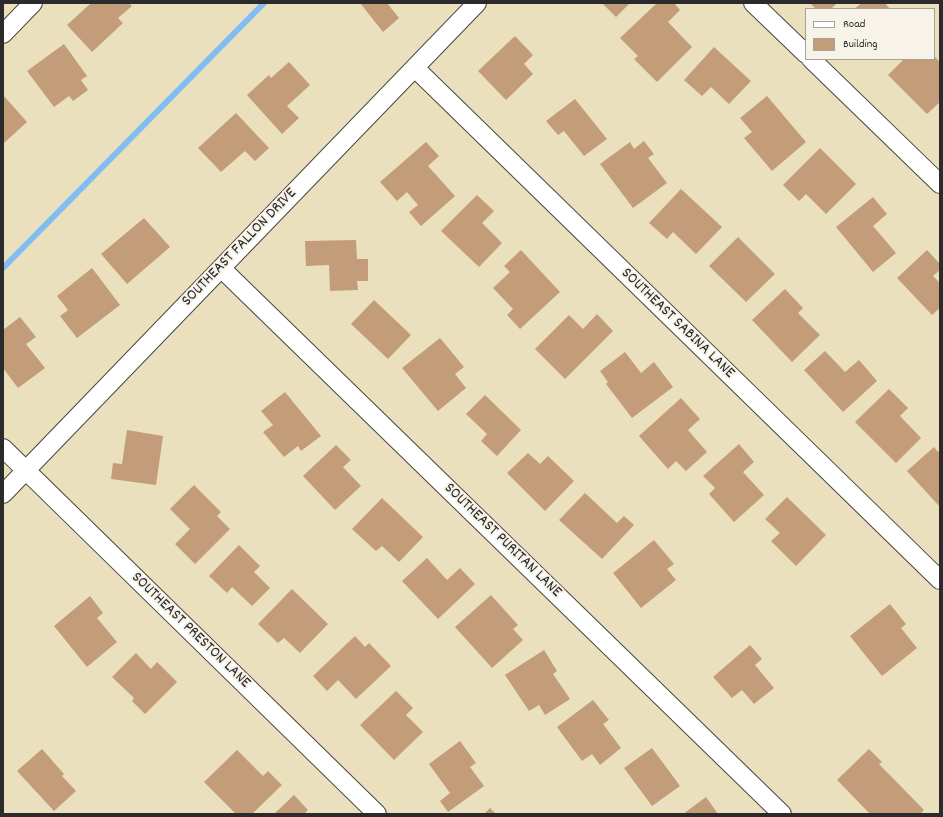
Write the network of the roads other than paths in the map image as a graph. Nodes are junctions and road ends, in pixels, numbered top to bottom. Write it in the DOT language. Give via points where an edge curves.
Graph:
graph roads {
  1 [pos="33,3"];
  2 [pos="477,3"];
  3 [pos="753,3"];
  4 [pos="3,34"];
  5 [pos="805,53"];
  6 [pos="812,60"];
  7 [pos="415,68"];
  8 [pos="940,184"];
  9 [pos="221,268"];
  10 [pos="3,448"];
  11 [pos="26,470"];
  12 [pos="3,494"];
  13 [pos="940,580"];
  14 [pos="377,814"];
  15 [pos="782,814"];
  1 -- 4 [label="street"];
  2 -- 7 [label="street, SOUTHEAST FALLON DRIVE"];
  3 -- 5 [label="street"];
  6 -- 8 [label="street"];
  7 -- 9 [label="street, SOUTHEAST FALLON DRIVE"];
  7 -- 13 [label="street, SOUTHEAST SABINA LANE"];
  9 -- 11 [label="street, SOUTHEAST FALLON DRIVE"];
  9 -- 15 [label="street, SOUTHEAST PURITAN LANE"];
  10 -- 11 [label="street, SOUTHEAST PRESTON LANE"];
  11 -- 12 [label="street, SOUTHEAST FALLON DRIVE"];
  11 -- 14 [label="street, SOUTHEAST PRESTON LANE"];
}
